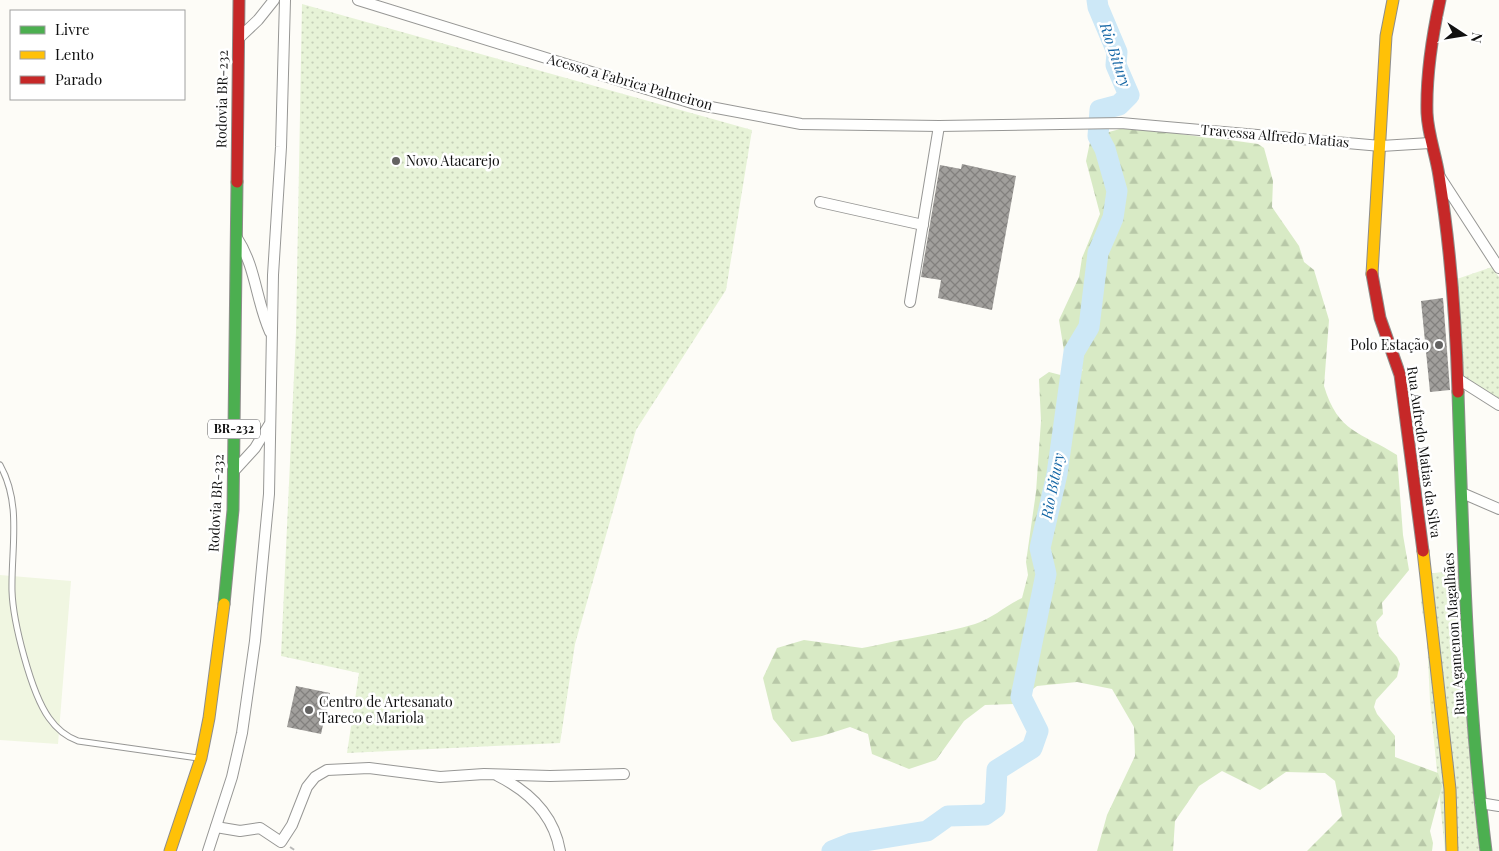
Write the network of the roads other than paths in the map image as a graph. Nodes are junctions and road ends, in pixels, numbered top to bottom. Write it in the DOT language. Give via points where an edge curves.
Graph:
graph roads {
  1 [pos="239,0"];
  2 [pos="274,0"];
  3 [pos="284,0"];
  4 [pos="358,0"];
  5 [pos="1393,0"];
  6 [pos="1440,0"];
  7 [pos="238,38"];
  8 [pos="1083,123"];
  9 [pos="939,126"];
  10 [pos="1430,142"];
  11 [pos="1381,146"];
  12 [pos="1438,174"];
  13 [pos="820,202"];
  14 [pos="923,225"];
  15 [pos="236,236"];
  16 [pos="1499,268"];
  17 [pos="910,302"];
  18 [pos="272,336"];
  19 [pos="1458,379"];
  20 [pos="1499,405"];
  21 [pos="270,424"];
  22 [pos="0,465"];
  23 [pos="233,472"];
  24 [pos="1462,493"];
  25 [pos="1499,509"];
  26 [pos="201,758"];
  27 [pos="624,774"];
  28 [pos="495,775"];
  29 [pos="1480,803"];
  30 [pos="1499,806"];
  31 [pos="216,827"];
  32 [pos="170,851"];
  33 [pos="208,851"];
  34 [pos="560,851"];
  35 [pos="1452,851"];
  36 [pos="1486,851"];
  1 -- 7 [label="main road, Rodovia BR-232 / BR-232"];
  2 -- 7 [label="street"];
  3 -- 18 [label="street"];
  4 -- 9 [label="street, Acesso a Fabrica Palmeiron" via="695,104 801,124"];
  5 -- 11 [label="main road, Rua Aufredo Matias da Silva" via="1386,36"];
  6 -- 10 [label="main road, Rua Agamenon Magalhães" via="1427,82"];
  7 -- 15 [label="main road, Rodovia BR-232 / BR-232"];
  8 -- 9 [label="street, Acesso a Fabrica Palmeiron"];
  8 -- 11 [label="street, Travessa Alfredo Matias" via="1121,123"];
  9 -- 14 [label="street"];
  10 -- 11 [label="street, Travessa Alfredo Matias"];
  10 -- 12 [label="main road, Rua Agamenon Magalhães"];
  11 -- 35 [label="main road, Rua Aufredo Matias da Silva" via="1372,279 1380,318 1400,375 1433,631 1450,788"];
  12 -- 16 [label="street"];
  12 -- 19 [label="main road, Rua Agamenon Magalhães"];
  13 -- 14 [label="street"];
  14 -- 17 [label="street"];
  15 -- 18 [label="street" via="248,255 257,299"];
  15 -- 23 [label="main road, Rodovia BR-232 / BR-232"];
  18 -- 21 [label="street"];
  19 -- 20 [label="street"];
  19 -- 24 [label="main road, Rua Agamenon Magalhães"];
  21 -- 23 [label="street"];
  21 -- 31 [label="street" via="268,494 252,659 242,733"];
  22 -- 26 [label="lane" via="14,504 12,593 22,646 38,698 49,719 78,741"];
  23 -- 26 [label="main road, Rodovia BR-232 / BR-232" via="233,510 219,649"];
  24 -- 25 [label="street"];
  24 -- 29 [label="main road, Rua Agamenon Magalhães"];
  26 -- 32 [label="main road, Rodovia BR-232 / BR-232"];
  27 -- 28 [label="street"];
  28 -- 31 [label="street" via="440,777 369,768 327,770 307,787 292,825 281,842 260,828 240,831"];
  28 -- 34 [label="street" via="520,787 544,813 557,835"];
  29 -- 30 [label="street"];
  29 -- 36 [label="main road, Rua Agamenon Magalhães"];
  31 -- 33 [label="street"];
}
